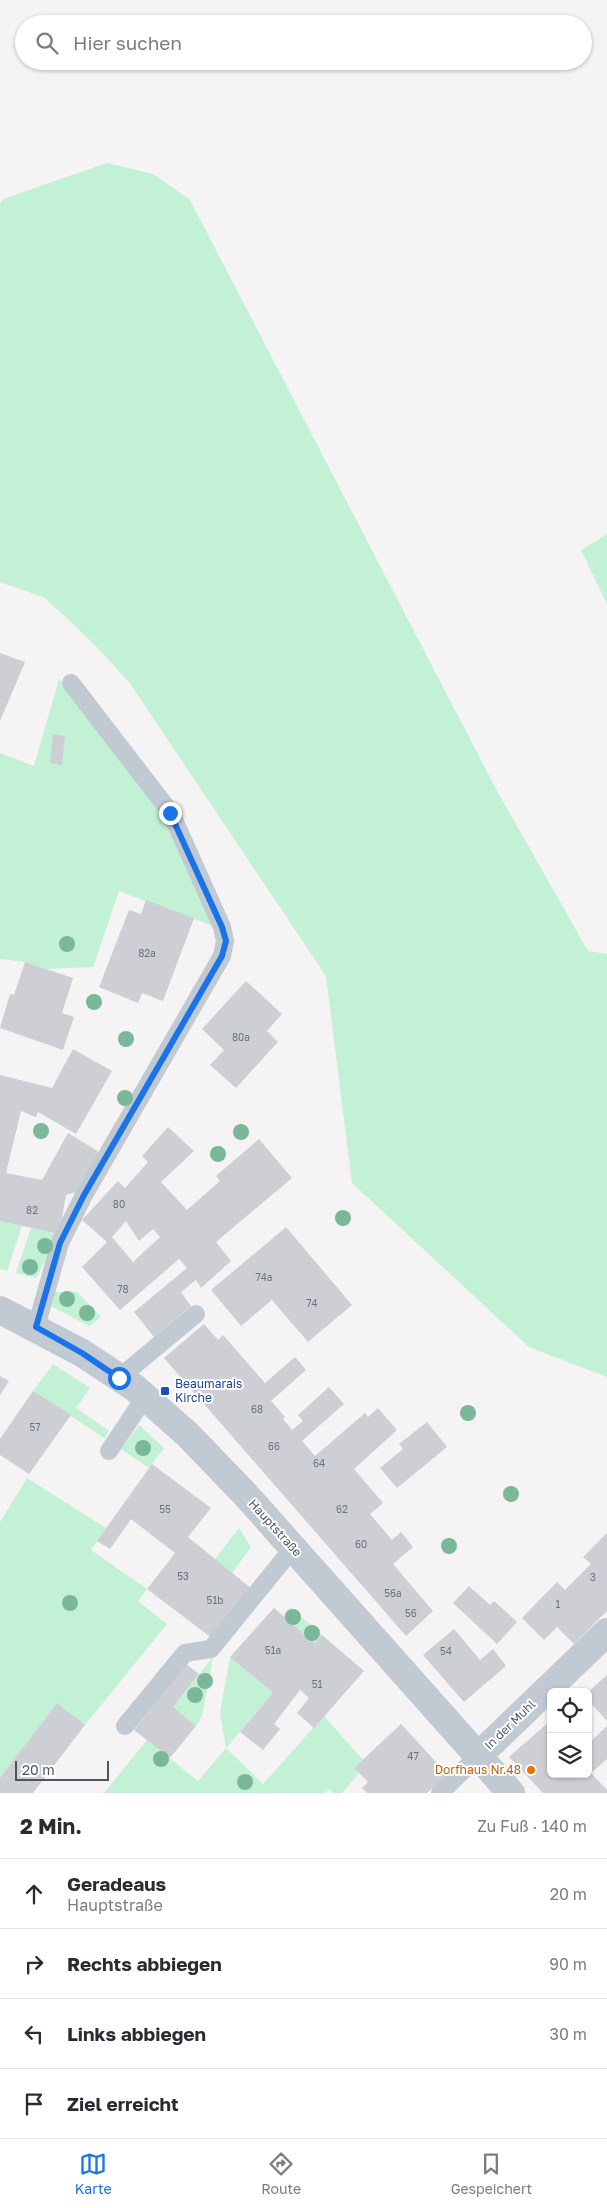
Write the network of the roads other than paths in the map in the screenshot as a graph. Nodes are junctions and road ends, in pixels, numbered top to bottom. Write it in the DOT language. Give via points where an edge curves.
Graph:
graph roads {
  1 [pos="71,683"];
  2 [pos="0,1310"];
  3 [pos="196,1314"];
  4 [pos="36,1327"];
  5 [pos="119,1378"];
  6 [pos="145,1397"];
  7 [pos="109,1451"];
  8 [pos="293,1548"];
  9 [pos="607,1632"];
  10 [pos="126,1726"];
  11 [pos="478,1756"];
  12 [pos="440,1793"];
  13 [pos="511,1793"];
  1 -- 4 [label="lane" via="170,813 226,941 222,956 64,1235"];
  2 -- 4 [label="street, Hauptstraße"];
  3 -- 5 [label="lane"];
  4 -- 5 [label="street, Hauptstraße"];
  5 -- 6 [label="street, Hauptstraße"];
  6 -- 7 [label="lane"];
  6 -- 8 [label="street, Hauptstraße" via="188,1434"];
  8 -- 10 [label="lane" via="211,1649 185,1652"];
  8 -- 11 [label="street, Hauptstraße"];
  9 -- 11 [label="street, In der Muhl"];
  11 -- 12 [label="lane"];
  11 -- 13 [label="street, Hauptstraße"];
}
